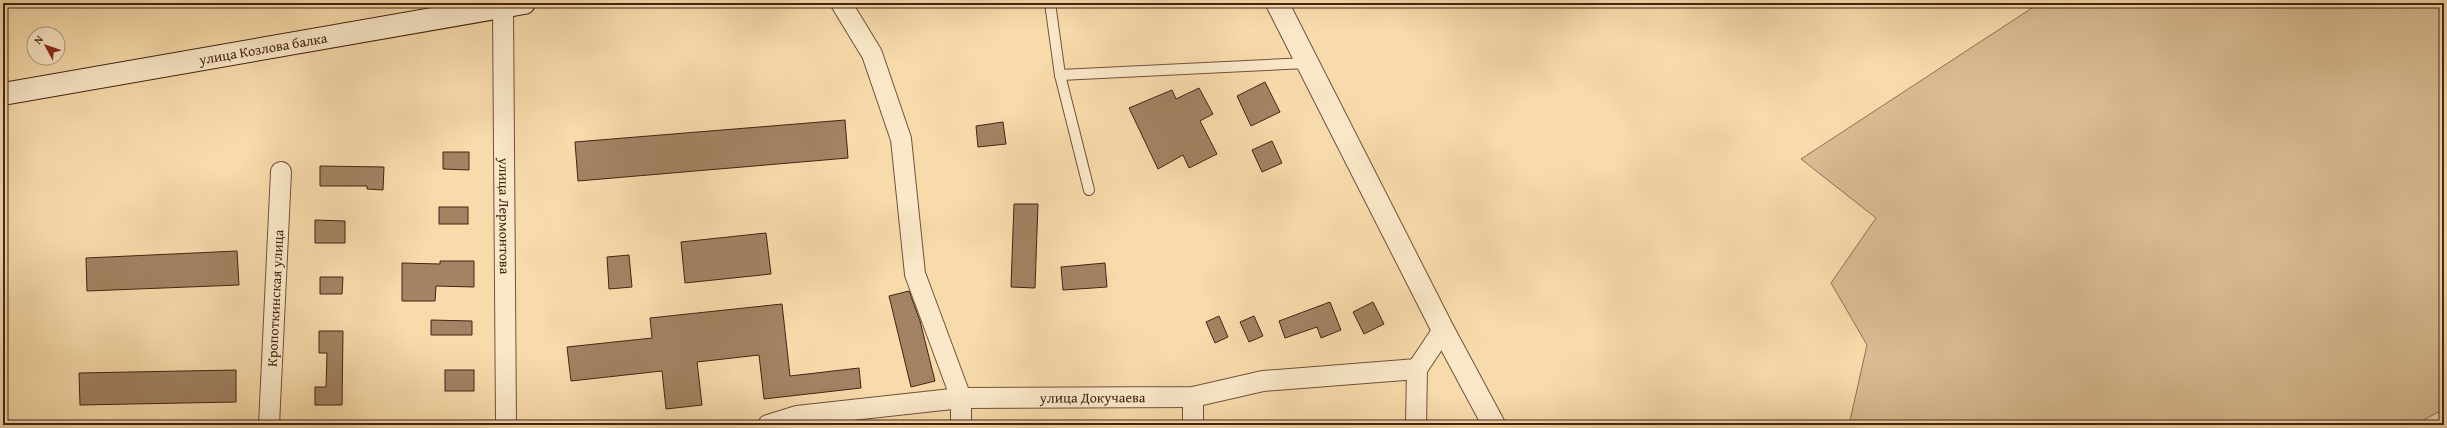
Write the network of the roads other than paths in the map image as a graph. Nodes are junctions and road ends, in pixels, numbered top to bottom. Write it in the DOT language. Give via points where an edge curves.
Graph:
graph roads {
  1 [pos="524,3"];
  2 [pos="842,3"];
  3 [pos="1050,3"];
  4 [pos="1277,3"];
  5 [pos="503,8"];
  6 [pos="1307,63"];
  7 [pos="1060,75"];
  8 [pos="3,94"];
  9 [pos="281,172"];
  10 [pos="1089,190"];
  11 [pos="1443,330"];
  12 [pos="1417,369"];
  13 [pos="1193,397"];
  14 [pos="961,398"];
  15 [pos="269,425"];
  16 [pos="506,425"];
  17 [pos="768,425"];
  18 [pos="961,425"];
  19 [pos="1193,425"];
  20 [pos="1416,425"];
  21 [pos="1494,425"];
  1 -- 5 [label="main road, улица Козлова балка"];
  2 -- 14 [label="street" via="872,54 901,140 915,274"];
  3 -- 7 [label="lane"];
  4 -- 6 [label="main road"];
  5 -- 8 [label="main road, улица Козлова балка"];
  5 -- 16 [label="street, улица Лермонтова"];
  6 -- 7 [label="lane"];
  6 -- 11 [label="main road"];
  7 -- 10 [label="lane"];
  9 -- 15 [label="street, Кропоткинская улица"];
  11 -- 12 [label="street"];
  11 -- 21 [label="main road"];
  12 -- 13 [label="street, улица Докучаева" via="1263,381"];
  12 -- 20 [label="street"];
  13 -- 14 [label="street, улица Докучаева"];
  13 -- 19 [label="street"];
  14 -- 17 [label="street, улица Докучаева" via="797,416"];
  14 -- 18 [label="street"];
}
